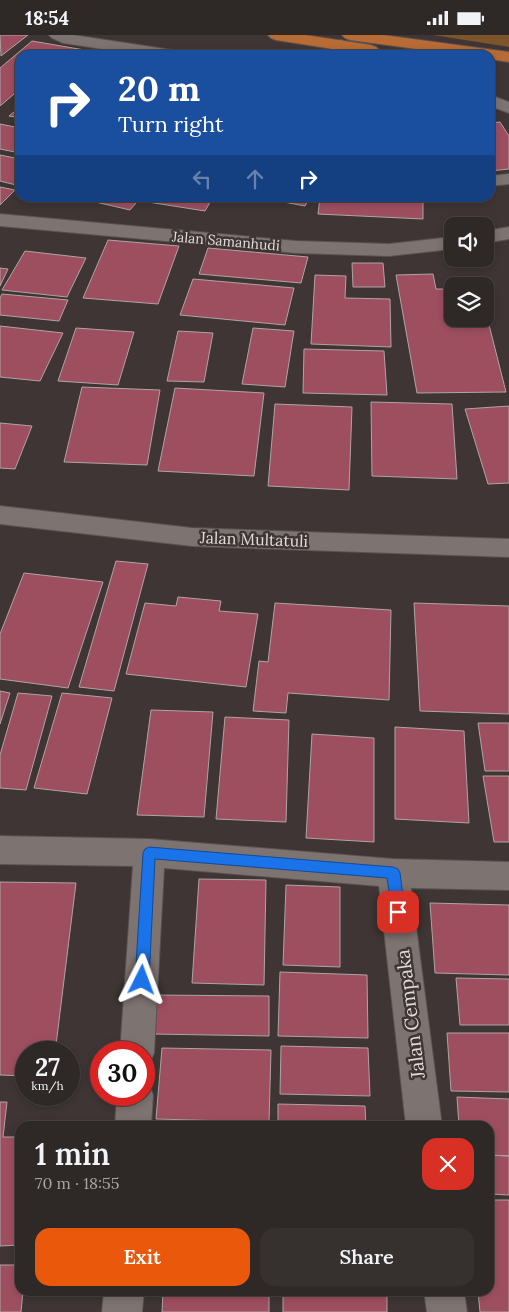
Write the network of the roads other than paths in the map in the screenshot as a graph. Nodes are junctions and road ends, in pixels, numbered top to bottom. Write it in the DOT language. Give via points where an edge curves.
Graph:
graph roads {
  1 [pos="57,35"];
  2 [pos="276,35"];
  3 [pos="341,45"];
  4 [pos="140,50"];
  5 [pos="372,50"];
  6 [pos="411,50"];
  7 [pos="495,56"];
  8 [pos="509,57"];
  9 [pos="495,70"];
  10 [pos="509,72"];
  11 [pos="495,102"];
  12 [pos="509,108"];
  13 [pos="509,179"];
  14 [pos="495,180"];
  15 [pos="0,220"];
  16 [pos="509,233"];
  17 [pos="494,236"];
  18 [pos="444,244"];
  19 [pos="0,515"];
  20 [pos="509,547"];
  21 [pos="0,850"];
  22 [pos="149,853"];
  23 [pos="393,873"];
  24 [pos="509,876"];
  25 [pos="139,1041"];
  26 [pos="134,1106"];
  27 [pos="133,1121"];
  28 [pos="423,1121"];
  29 [pos="124,1296"];
  30 [pos="445,1296"];
  31 [pos="122,1312"];
  32 [pos="447,1312"];
  1 -- 4 [label="street"];
  2 -- 3 [label="main road"];
  3 -- 5 [label="main road"];
  3 -- 6 [label="main road"];
  7 -- 8 [label="main road"];
  9 -- 10 [label="main road"];
  11 -- 12 [label="street"];
  13 -- 14 [label="street"];
  15 -- 18 [label="street, Jalan Samanhudi" via="296,247 388,250"];
  16 -- 17 [label="street"];
  19 -- 20 [label="street, Jalan Multatuli" via="192,537"];
  21 -- 22 [label="street"];
  22 -- 23 [label="street"];
  22 -- 25 [label="street"];
  23 -- 24 [label="street"];
  23 -- 28 [label="street, Jalan Cempaka"];
  26 -- 27 [label="street"];
  29 -- 31 [label="street"];
  30 -- 32 [label="street"];
}
